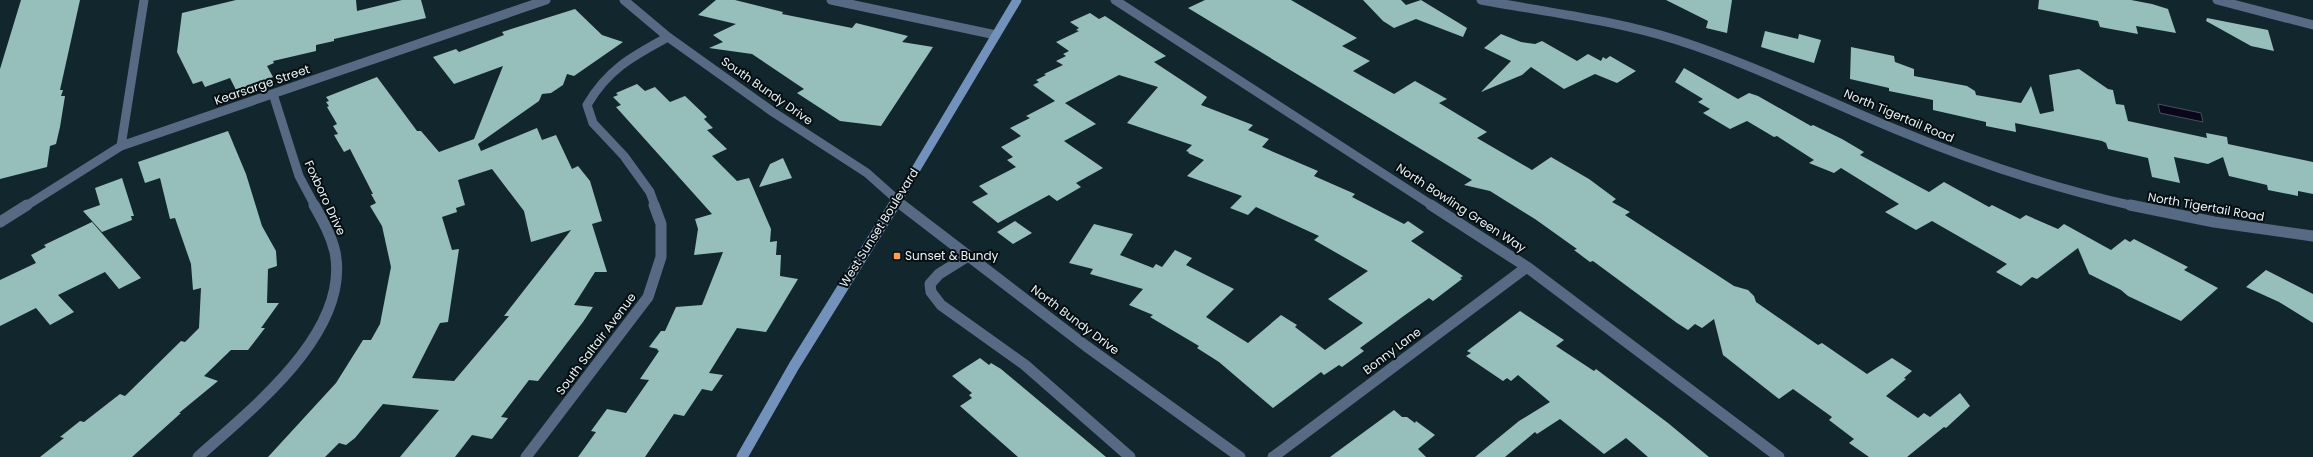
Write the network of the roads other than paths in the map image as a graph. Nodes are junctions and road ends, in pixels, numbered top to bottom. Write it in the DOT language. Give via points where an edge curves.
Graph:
graph roads {
  1 [pos="153,0"];
  2 [pos="546,0"];
  3 [pos="624,0"];
  4 [pos="831,0"];
  5 [pos="1018,0"];
  6 [pos="1115,0"];
  7 [pos="1481,0"];
  8 [pos="2217,0"];
  9 [pos="144,1"];
  10 [pos="2313,25"];
  11 [pos="996,35"];
  12 [pos="668,37"];
  13 [pos="273,94"];
  14 [pos="120,146"];
  15 [pos="896,200"];
  16 [pos="0,222"];
  17 [pos="2313,236"];
  18 [pos="968,256"];
  19 [pos="1527,266"];
  20 [pos="198,457"];
  21 [pos="526,457"];
  22 [pos="742,457"];
  23 [pos="1130,457"];
  24 [pos="1240,457"];
  25 [pos="1273,457"];
  26 [pos="1779,457"];
  1 -- 9 [label="street"];
  2 -- 13 [label="street, Kearsarge Street"];
  3 -- 12 [label="street, South Bundy Drive"];
  4 -- 11 [label="street"];
  5 -- 11 [label="main road, West Sunset Boulevard"];
  6 -- 19 [label="street, North Bowling Green Way"];
  7 -- 17 [label="street, North Tigertail Road" via="1622,26 1675,39 1742,62 1925,142 1994,167 2066,188 2226,225"];
  8 -- 10 [label="street"];
  9 -- 14 [label="street"];
  11 -- 15 [label="main road, West Sunset Boulevard"];
  12 -- 15 [label="street, South Bundy Drive" via="773,112 867,173"];
  12 -- 21 [label="street, South Saltair Avenue" via="620,64 597,86 587,105 593,123 624,156 650,192 661,224 661,257 648,298"];
  13 -- 14 [label="street, Kearsarge Street"];
  13 -- 20 [label="street, Foxboro Drive" via="299,176 329,232 335,254 335,290 322,322 302,356 279,383"];
  14 -- 16 [label="street, Kearsarge Street"];
  15 -- 18 [label="street, North Bundy Drive"];
  15 -- 22 [label="main road, West Sunset Boulevard" via="794,366"];
  18 -- 23 [label="street" via="939,274 930,284 931,292 938,301 1024,365"];
  18 -- 24 [label="street, North Bundy Drive" via="1086,346"];
  19 -- 25 [label="street, Bonny Lane"];
  19 -- 26 [label="street, North Bowling Green Way"];
}
